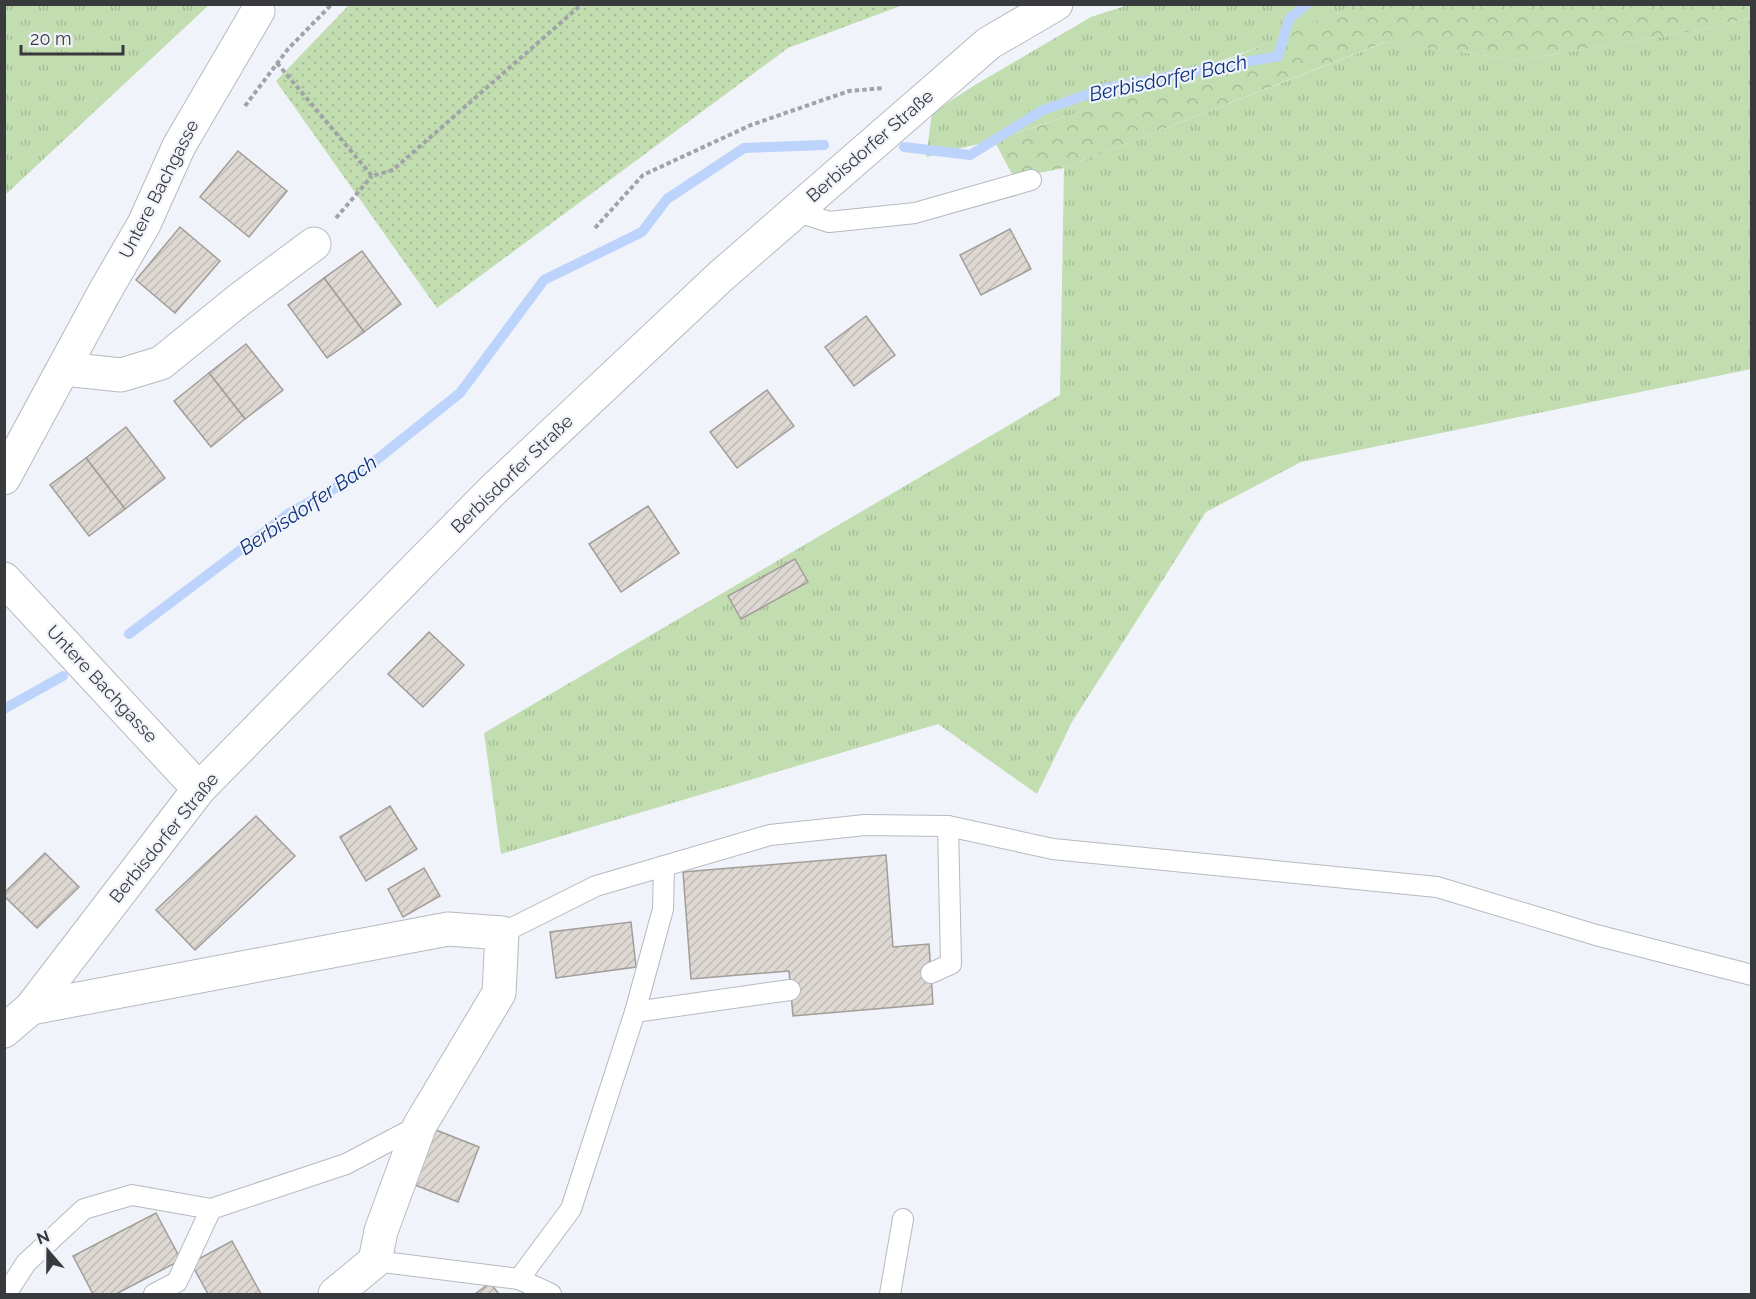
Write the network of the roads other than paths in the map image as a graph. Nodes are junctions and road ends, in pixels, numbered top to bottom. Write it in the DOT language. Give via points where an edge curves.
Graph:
graph roads {
  1 [pos="1056,4"];
  2 [pos="258,11"];
  3 [pos="1031,180"];
  4 [pos="795,212"];
  5 [pos="314,244"];
  6 [pos="64,369"];
  7 [pos="4,478"];
  8 [pos="4,579"];
  9 [pos="199,789"];
  10 [pos="948,826"];
  11 [pos="664,866"];
  12 [pos="502,933"];
  13 [pos="931,973"];
  14 [pos="1752,975"];
  15 [pos="790,990"];
  16 [pos="31,1008"];
  17 [pos="634,1012"];
  18 [pos="4,1031"];
  19 [pos="420,1125"];
  20 [pos="211,1209"];
  21 [pos="903,1219"];
  22 [pos="375,1261"];
  23 [pos="519,1279"];
  24 [pos="6,1294"];
  25 [pos="154,1294"];
  26 [pos="335,1294"];
  27 [pos="551,1294"];
  28 [pos="891,1294"];
  1 -- 4 [label="street, Berbisdorfer Straße" via="989,43"];
  2 -- 6 [label="street, Untere Bachgasse" via="179,146 144,224"];
  3 -- 4 [label="lane" via="915,213 829,222"];
  4 -- 9 [label="street, Berbisdorfer Straße" via="721,276 493,490"];
  5 -- 6 [label="street" via="161,363 121,375"];
  6 -- 7 [label="street, Untere Bachgasse"];
  8 -- 9 [label="street, Untere Bachgasse"];
  9 -- 16 [label="street, Berbisdorfer Straße"];
  10 -- 11 [label="lane" via="866,825 770,835"];
  10 -- 13 [label="lane" via="951,964"];
  10 -- 14 [label="lane" via="1053,849 1437,887 1596,935"];
  11 -- 12 [label="lane" via="597,886"];
  11 -- 17 [label="lane" via="663,909"];
  12 -- 16 [label="street, Berbisdorfer Straße" via="448,929"];
  12 -- 19 [label="street" via="499,993"];
  15 -- 17 [label="lane"];
  16 -- 18 [label="street, Berbisdorfer Straße"];
  17 -- 23 [label="lane" via="571,1209"];
  19 -- 20 [label="lane" via="346,1164"];
  19 -- 22 [label="street" via="381,1231"];
  20 -- 24 [label="lane" via="132,1196 84,1209 26,1263"];
  20 -- 25 [label="lane" via="177,1282"];
  21 -- 28 [label="lane"];
  22 -- 23 [label="lane"];
  22 -- 26 [label="street"];
  23 -- 27 [label="lane"];
}
